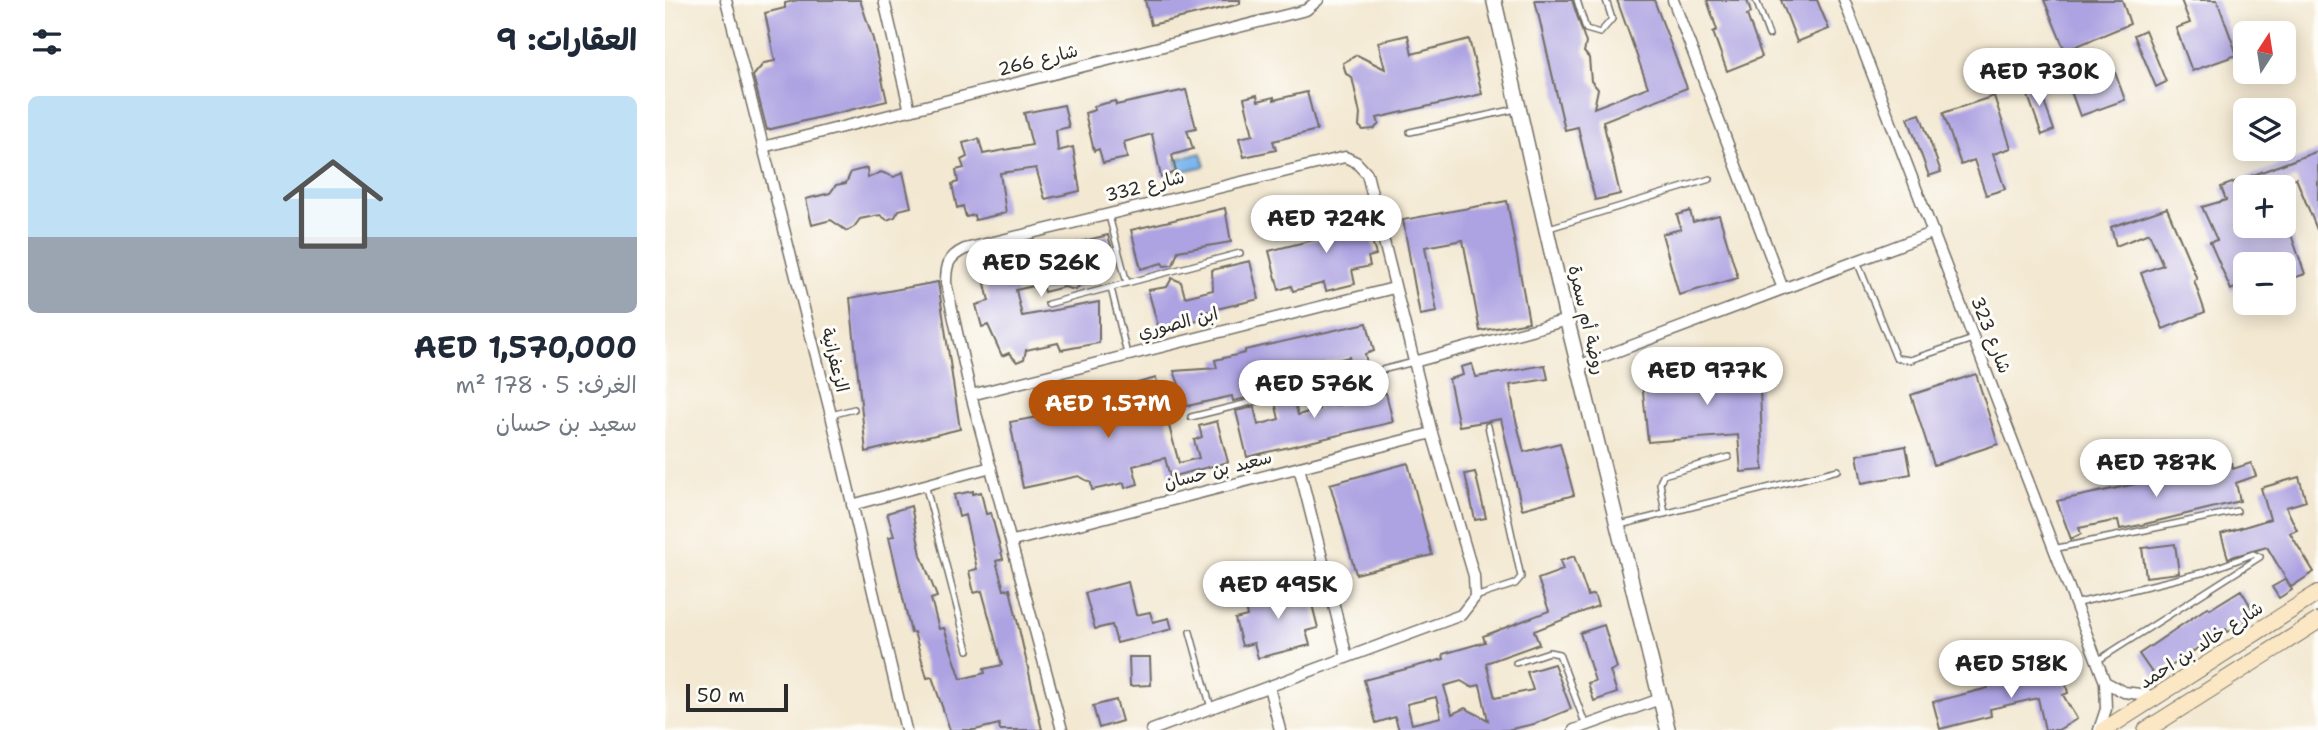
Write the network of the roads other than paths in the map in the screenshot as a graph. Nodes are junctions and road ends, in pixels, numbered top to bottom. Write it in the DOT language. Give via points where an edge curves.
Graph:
graph roads {
  1 [pos="726,0"];
  2 [pos="884,0"];
  3 [pos="1318,0"];
  4 [pos="1494,0"];
  5 [pos="1577,0"];
  6 [pos="1606,0"];
  7 [pos="1673,0"];
  8 [pos="1756,0"];
  9 [pos="1844,0"];
  10 [pos="1769,35"];
  11 [pos="1519,109"];
  12 [pos="910,111"];
  13 [pos="1410,132"];
  14 [pos="763,147"];
  15 [pos="1710,179"];
  16 [pos="1108,214"];
  17 [pos="1546,229"];
  18 [pos="1934,232"];
  19 [pos="1240,253"];
  20 [pos="1857,261"];
  21 [pos="1128,283"];
  22 [pos="1111,288"];
  23 [pos="1394,288"];
  24 [pos="1783,289"];
  25 [pos="1048,304"];
  26 [pos="1567,320"];
  27 [pos="1974,339"];
  28 [pos="1127,354"];
  29 [pos="1414,362"];
  30 [pos="1578,366"];
  31 [pos="971,395"];
  32 [pos="854,409"];
  33 [pos="831,415"];
  34 [pos="1191,418"];
  35 [pos="1487,426"];
  36 [pos="1432,433"];
  37 [pos="1729,457"];
  38 [pos="991,467"];
  39 [pos="1299,467"];
  40 [pos="1837,470"];
  41 [pos="925,484"];
  42 [pos="852,505"];
  43 [pos="2237,511"];
  44 [pos="1665,514"];
  45 [pos="1617,526"];
  46 [pos="1013,541"];
  47 [pos="2053,549"];
  48 [pos="2318,593"];
  49 [pos="1475,597"];
  50 [pos="2074,604"];
  51 [pos="2317,621"];
  52 [pos="1190,632"];
  53 [pos="968,650"];
  54 [pos="1347,657"];
  55 [pos="2097,661"];
  56 [pos="1516,663"];
  57 [pos="2105,682"];
  58 [pos="1269,687"];
  59 [pos="2157,696"];
  60 [pos="1660,699"];
  61 [pos="1211,708"];
  62 [pos="1580,728"];
  63 [pos="906,730"];
  64 [pos="1062,730"];
  65 [pos="1152,730"];
  66 [pos="1280,730"];
  67 [pos="1668,730"];
  68 [pos="2101,730"];
  69 [pos="2146,730"];
  1 -- 14 [label="street, الزعفرانية"];
  2 -- 12 [label="street"];
  3 -- 12 [label="street, شارع 266" via="1306,10"];
  4 -- 11 [label="street, روضة أم سمرة"];
  5 -- 6 [label="lane" via="1591,33 1600,33 1612,19"];
  7 -- 24 [label="street"];
  8 -- 10 [label="lane"];
  9 -- 18 [label="street, شارع 323"];
  11 -- 13 [label="lane"];
  11 -- 17 [label="street, روضة أم سمرة"];
  12 -- 14 [label="street, شارع 266"];
  14 -- 33 [label="street, الزعفرانية"];
  15 -- 17 [label="lane"];
  16 -- 21 [label="lane"];
  16 -- 23 [label="street, شارع 332" via="1345,157 1367,174"];
  16 -- 31 [label="street, شارع 332" via="952,255 946,283"];
  17 -- 26 [label="street, روضة أم سمرة"];
  18 -- 20 [label="street"];
  18 -- 27 [label="street, شارع 323"];
  19 -- 21 [label="lane"];
  20 -- 24 [label="street"];
  20 -- 27 [label="lane" via="1896,358 1910,360"];
  21 -- 22 [label="lane"];
  22 -- 25 [label="lane"];
  22 -- 28 [label="lane"];
  23 -- 28 [label="street, ابن الصوري"];
  23 -- 29 [label="street, شارع 332"];
  24 -- 30 [label="street"];
  26 -- 29 [label="street"];
  26 -- 30 [label="street, روضة أم سمرة"];
  27 -- 47 [label="street, شارع 323"];
  28 -- 31 [label="street, ابن الصوري"];
  29 -- 34 [label="lane"];
  29 -- 36 [label="street, شارع 332"];
  30 -- 45 [label="street, روضة أم سمرة"];
  31 -- 38 [label="street, شارع 332"];
  32 -- 33 [label="lane"];
  33 -- 42 [label="street, الزعفرانية"];
  35 -- 49 [label="lane" via="1521,577 1515,584"];
  36 -- 39 [label="street, سعيد بن حسان"];
  36 -- 49 [label="street, شارع 332" via="1474,576"];
  37 -- 44 [label="lane" via="1663,475"];
  38 -- 41 [label="street"];
  38 -- 46 [label="street, شارع 332"];
  39 -- 46 [label="street, سعيد بن حسان"];
  39 -- 54 [label="street"];
  40 -- 44 [label="lane"];
  41 -- 42 [label="street"];
  41 -- 53 [label="lane"];
  42 -- 63 [label="street, الزعفرانية"];
  43 -- 47 [label="lane"];
  44 -- 45 [label="lane"];
  45 -- 60 [label="street, روضة أم سمرة"];
  46 -- 64 [label="street, شارع 332"];
  47 -- 50 [label="street, شارع 323"];
  48 -- 59 [label="main road, شارع خالد بن احمد"];
  49 -- 54 [label="street" via="1461,615"];
  50 -- 55 [label="street, شارع 323"];
  50 -- 55 [label="lane" via="2205,572 2253,554 2260,557"];
  51 -- 69 [label="main road"];
  52 -- 61 [label="lane"];
  54 -- 58 [label="street"];
  55 -- 57 [label="street, شارع 323"];
  56 -- 62 [label="lane" via="1549,652 1559,654"];
  57 -- 59 [label="street" via="2124,692"];
  57 -- 68 [label="street, شارع 323"];
  58 -- 61 [label="street"];
  58 -- 66 [label="street"];
  59 -- 68 [label="main road, شارع خالد بن احمد"];
  60 -- 62 [label="street"];
  60 -- 67 [label="street, روضة أم سمرة"];
  61 -- 65 [label="street"];
}
